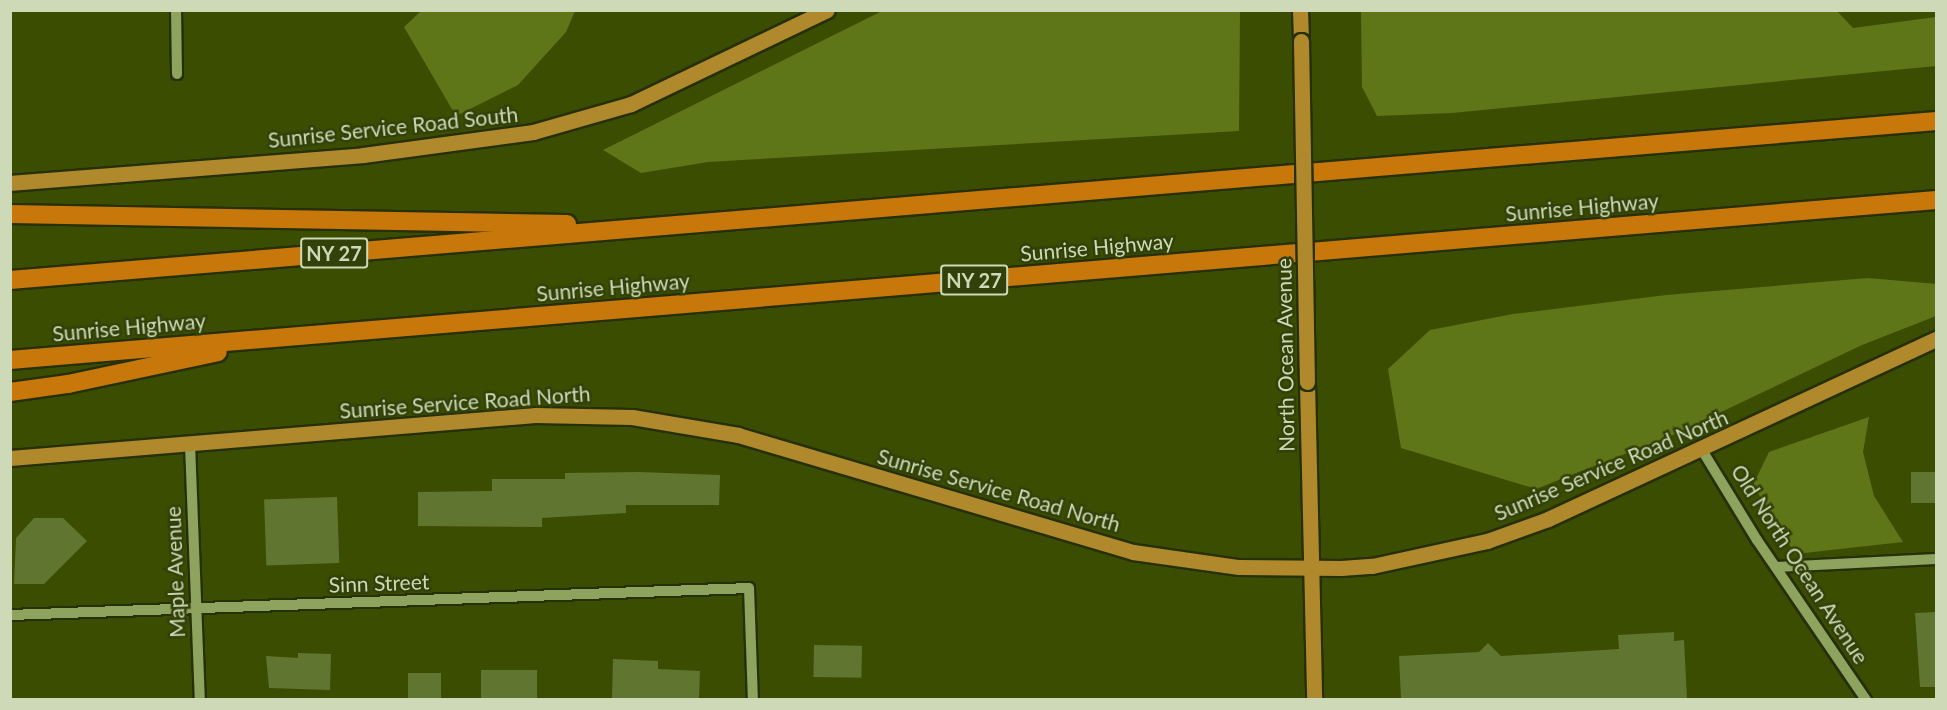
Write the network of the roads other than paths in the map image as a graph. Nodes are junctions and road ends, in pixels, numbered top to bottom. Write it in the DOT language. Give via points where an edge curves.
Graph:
graph roads {
  1 [pos="176,10"];
  2 [pos="827,10"];
  3 [pos="1300,10"];
  4 [pos="177,74"];
  5 [pos="1936,121"];
  6 [pos="10,183"];
  7 [pos="1936,200"];
  8 [pos="10,214"];
  9 [pos="658,226"];
  10 [pos="10,280"];
  11 [pos="289,337"];
  12 [pos="1936,339"];
  13 [pos="10,360"];
  14 [pos="10,392"];
  15 [pos="190,444"];
  16 [pos="1702,450"];
  17 [pos="10,458"];
  18 [pos="1936,559"];
  19 [pos="1776,567"];
  20 [pos="1310,569"];
  21 [pos="195,610"];
  22 [pos="10,615"];
  23 [pos="200,699"];
  24 [pos="753,699"];
  25 [pos="1314,699"];
  26 [pos="1866,699"];
  1 -- 4 [label="street"];
  2 -- 6 [label="main road, Sunrise Service Road South" via="631,104 533,132 363,155"];
  3 -- 20 [label="main road, North Ocean Avenue, bridge"];
  5 -- 9 [label="highway, NY 27"];
  7 -- 11 [label="highway, Sunrise Highway / NY 27"];
  8 -- 9 [label="highway"];
  9 -- 10 [label="highway, NY 27"];
  11 -- 13 [label="highway, Sunrise Highway / NY 27"];
  11 -- 14 [label="highway" via="68,384"];
  12 -- 16 [label="main road, Sunrise Service Road North"];
  15 -- 17 [label="main road, Sunrise Service Road North"];
  15 -- 20 [label="main road, Sunrise Service Road North" via="535,415 632,417 738,435 1133,552 1239,567"];
  15 -- 21 [label="street, Maple Avenue"];
  16 -- 19 [label="street, Old North Ocean Avenue"];
  16 -- 20 [label="main road, Sunrise Service Road North" via="1548,519 1487,541 1372,566"];
  18 -- 19 [label="street"];
  19 -- 26 [label="street, Old North Ocean Avenue"];
  20 -- 25 [label="main road, North Ocean Avenue"];
  21 -- 22 [label="street, Sinn Street"];
  21 -- 23 [label="street, Maple Avenue"];
  21 -- 24 [label="street, Sinn Street" via="749,588"];
}
